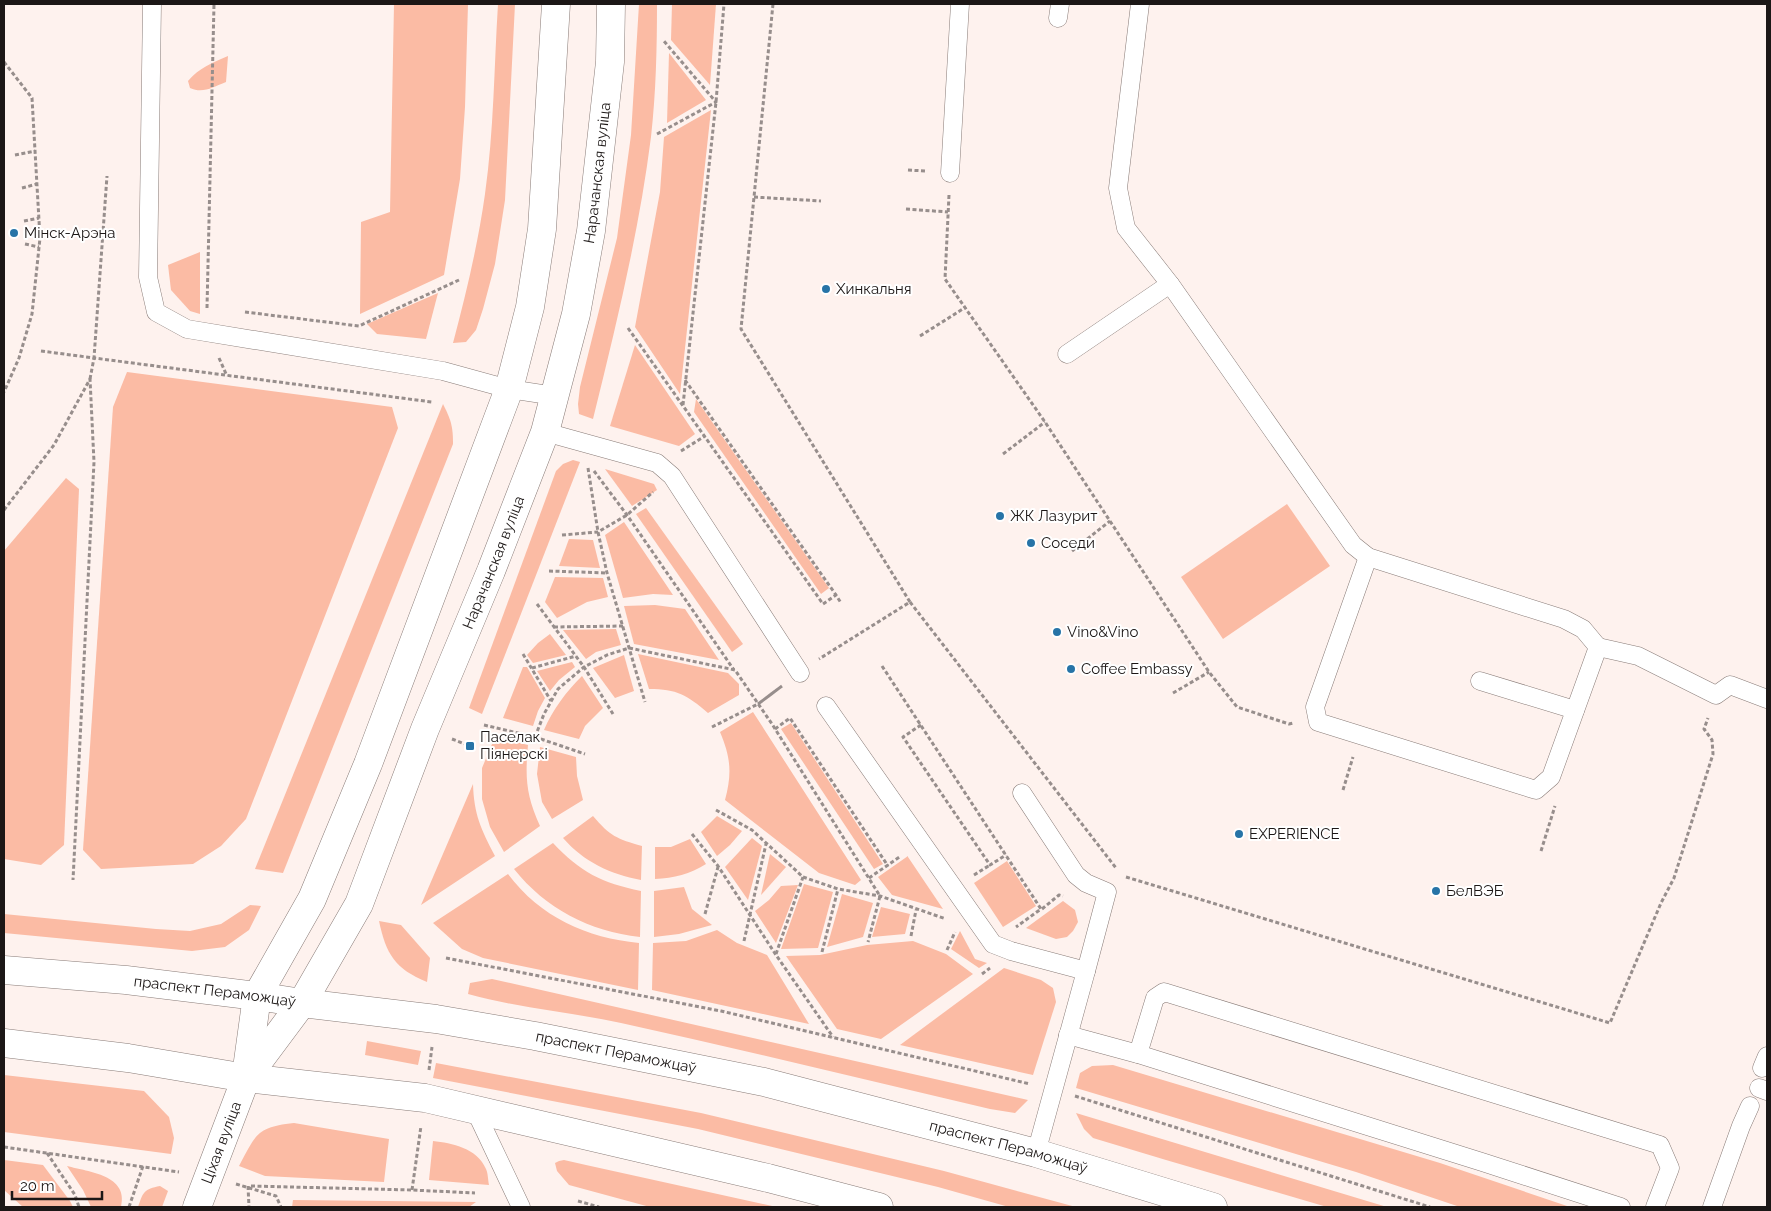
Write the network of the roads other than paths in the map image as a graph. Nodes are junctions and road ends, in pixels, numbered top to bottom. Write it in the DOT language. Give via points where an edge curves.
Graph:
graph roads {
  1 [pos="152,4"];
  2 [pos="556,4"];
  3 [pos="611,4"];
  4 [pos="960,4"];
  5 [pos="1140,4"];
  6 [pos="950,173"];
  7 [pos="1170,284"];
  8 [pos="1067,354"];
  9 [pos="509,389"];
  10 [pos="555,396"];
  11 [pos="546,432"];
  12 [pos="1368,557"];
  13 [pos="1598,647"];
  14 [pos="800,673"];
  15 [pos="1480,681"];
  16 [pos="1767,699"];
  17 [pos="826,706"];
  18 [pos="1575,710"];
  19 [pos="1022,794"];
  20 [pos="4,970"];
  21 [pos="1086,971"];
  22 [pos="257,996"];
  23 [pos="302,1003"];
  24 [pos="1068,1035"];
  25 [pos="4,1042"];
  26 [pos="1138,1054"];
  27 [pos="246,1078"];
  28 [pos="1750,1106"];
  29 [pos="476,1110"];
  30 [pos="1036,1153"];
  31 [pos="197,1207"];
  32 [pos="521,1207"];
  33 [pos="879,1207"];
  34 [pos="1213,1207"];
  35 [pos="1621,1207"];
  36 [pos="1655,1207"];
  37 [pos="1712,1207"];
  1 -- 9 [label="lane" via="148,277 156,312 186,329 443,371"];
  2 -- 9 [label="main road" via="542,229 530,307"];
  3 -- 10 [label="main road, Нарачанская вуліца" via="610,62 591,231 576,314"];
  4 -- 6 [label="lane"];
  5 -- 7 [label="lane" via="1118,188 1126,228"];
  7 -- 8 [label="lane"];
  7 -- 12 [label="lane" via="1353,545"];
  9 -- 10 [label="lane"];
  9 -- 22 [label="main road" via="368,764 312,899"];
  10 -- 11 [label="main road, Нарачанская вуліца"];
  11 -- 14 [label="lane" via="657,463 672,476"];
  11 -- 23 [label="main road, Нарачанская вуліца" via="425,729 359,904"];
  12 -- 13 [label="lane" via="1564,619 1583,629"];
  12 -- 18 [label="lane" via="1315,707 1318,722 1536,790 1551,777"];
  13 -- 16 [label="lane" via="1638,656 1716,695 1730,685"];
  13 -- 18 [label="lane"];
  15 -- 18 [label="lane"];
  17 -- 21 [label="lane" via="993,944"];
  19 -- 21 [label="lane" via="1076,875 1107,892"];
  20 -- 22 [label="main road, праспект Пераможцаў" via="126,980"];
  21 -- 24 [label="lane"];
  22 -- 23 [label="main road, праспект Пераможцаў"];
  22 -- 27 [label="main road"];
  23 -- 27 [label="main road, Нарачанская вуліца"];
  23 -- 30 [label="main road, праспект Пераможцаў" via="508,1031 764,1082"];
  24 -- 26 [label="lane"];
  24 -- 30 [label="lane"];
  25 -- 27 [label="main road"];
  26 -- 35 [label="lane"];
  26 -- 36 [label="lane" via="1155,998 1164,992 1660,1145 1670,1168"];
  27 -- 29 [label="main road" via="425,1098"];
  27 -- 31 [label="main road, Ціхая вуліца"];
  28 -- 37 [label="lane"];
  29 -- 32 [label="lane"];
  29 -- 33 [label="main road"];
  30 -- 34 [label="main road, праспект Пераможцаў"];
}
